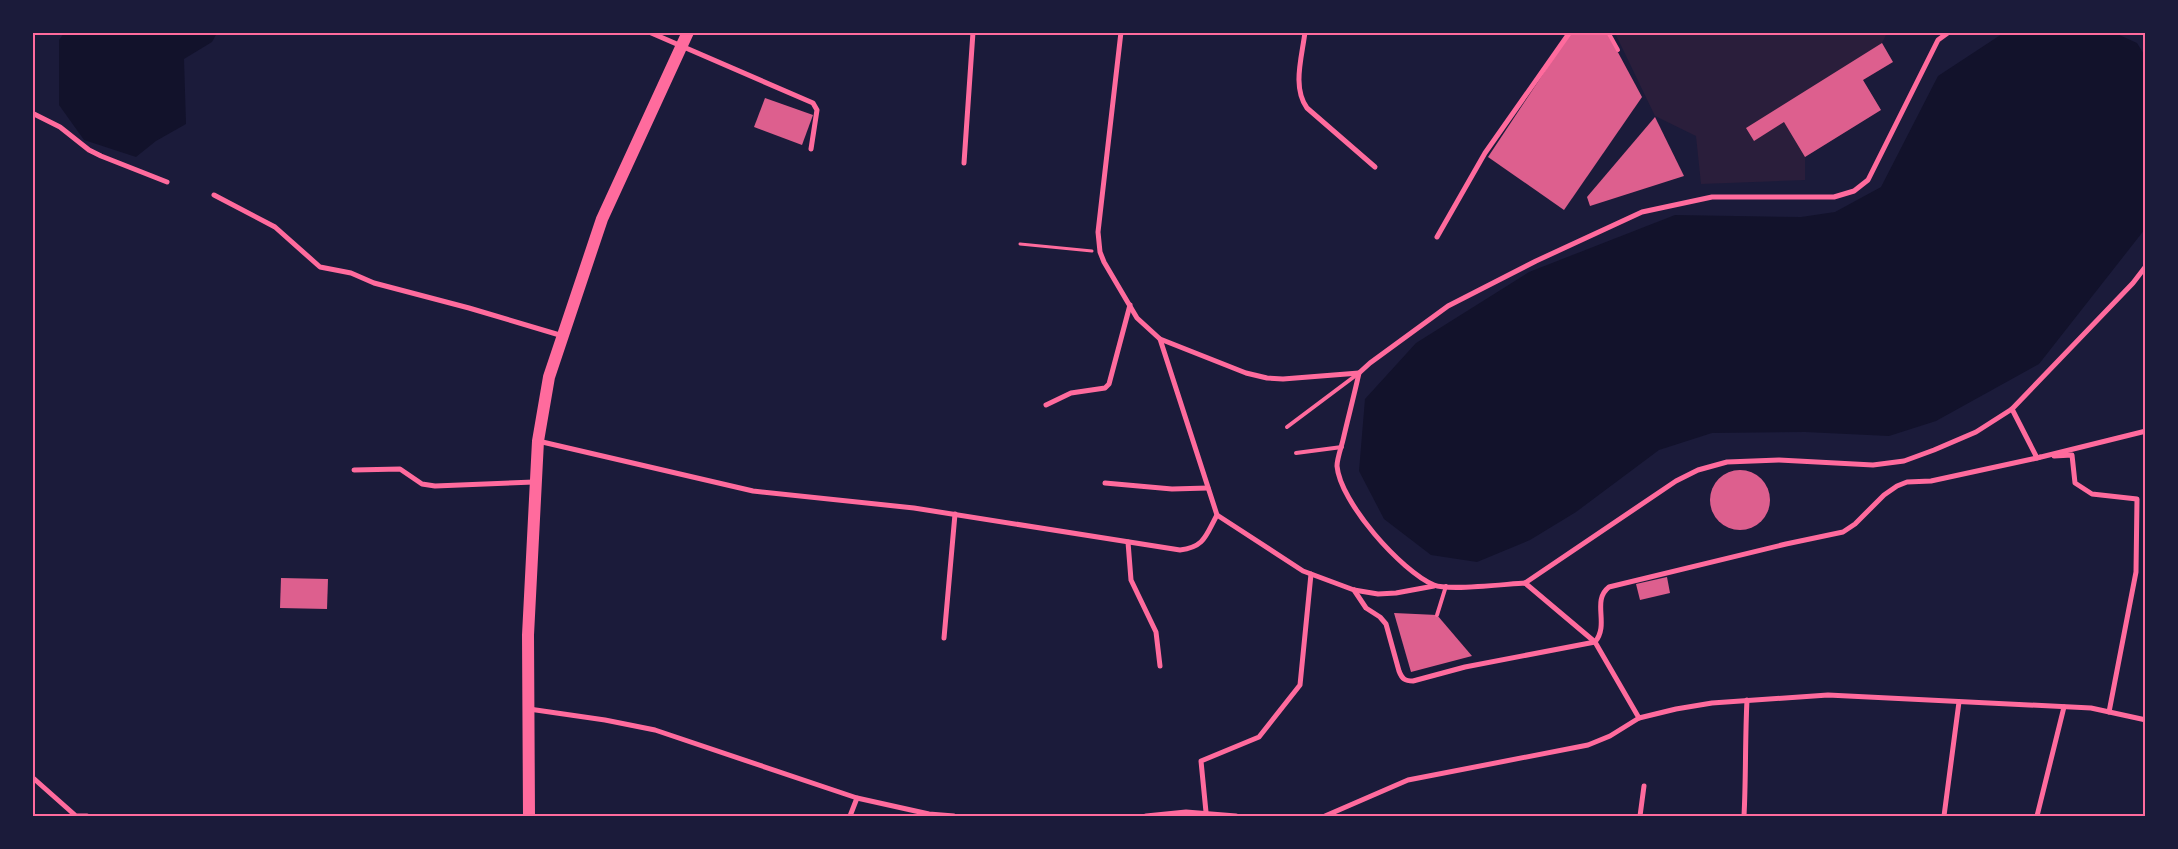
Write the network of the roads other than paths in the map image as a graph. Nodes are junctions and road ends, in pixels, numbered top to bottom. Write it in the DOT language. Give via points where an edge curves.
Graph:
graph roads {
  1 [pos="648,32"];
  2 [pos="688,32"];
  3 [pos="973,32"];
  4 [pos="1121,32"];
  5 [pos="1305,32"];
  6 [pos="1570,32"];
  7 [pos="1608,32"];
  8 [pos="1949,32"];
  9 [pos="680,48"];
  10 [pos="1618,50"];
  11 [pos="32,113"];
  12 [pos="812,149"];
  13 [pos="964,163"];
  14 [pos="1375,167"];
  15 [pos="167,182"];
  16 [pos="214,195"];
  17 [pos="1436,237"];
  18 [pos="2146,266"];
  19 [pos="1130,305"];
  20 [pos="563,336"];
  21 [pos="1160,339"];
  22 [pos="1359,374"];
  23 [pos="1046,405"];
  24 [pos="2012,410"];
  25 [pos="1287,427"];
  26 [pos="2146,431"];
  27 [pos="538,441"];
  28 [pos="1342,446"];
  29 [pos="1296,454"];
  30 [pos="2037,458"];
  31 [pos="354,470"];
  32 [pos="535,482"];
  33 [pos="1105,483"];
  34 [pos="1208,488"];
  35 [pos="955,514"];
  36 [pos="1217,515"];
  37 [pos="1128,542"];
  38 [pos="1311,574"];
  39 [pos="1525,583"];
  40 [pos="1435,586"];
  41 [pos="1446,586"];
  42 [pos="1354,590"];
  43 [pos="1438,615"];
  44 [pos="944,638"];
  45 [pos="1595,642"];
  46 [pos="1160,666"];
  47 [pos="1747,700"];
  48 [pos="1959,702"];
  49 [pos="2064,707"];
  50 [pos="528,709"];
  51 [pos="2109,712"];
  52 [pos="1640,718"];
  53 [pos="2146,720"];
  54 [pos="32,777"];
  55 [pos="1644,786"];
  56 [pos="857,798"];
  57 [pos="1206,812"];
  58 [pos="87,816"];
  59 [pos="529,816"];
  60 [pos="850,816"];
  61 [pos="954,816"];
  62 [pos="1146,816"];
  63 [pos="1236,816"];
  64 [pos="1325,816"];
  65 [pos="1640,816"];
  66 [pos="1744,816"];
  67 [pos="1944,816"];
  68 [pos="2037,816"];
  1 -- 9 [label="street"];
  2 -- 9 [label="main road"];
  3 -- 13 [label="street"];
  4 -- 19 [label="street" via="1098,232 1100,252"];
  5 -- 14 [label="street" via="1299,78 1303,102"];
  6 -- 17 [label="street" via="1484,153"];
  7 -- 10 [label="lane"];
  8 -- 22 [label="street" via="1938,40 1868,180 1854,191 1834,198 1712,197 1642,212 1536,260 1448,306"];
  9 -- 12 [label="street" via="813,104 817,110"];
  9 -- 20 [label="main road" via="602,219"];
  11 -- 15 [label="street" via="60,127 89,150"];
  16 -- 20 [label="street" via="275,227 320,267 351,273 374,283"];
  18 -- 24 [label="street"];
  19 -- 21 [label="street" via="1137,318"];
  19 -- 23 [label="street" via="1110,384 1105,388 1071,393"];
  20 -- 27 [label="main road" via="549,377"];
  21 -- 22 [label="street" via="1267,378"];
  21 -- 34 [label="street"];
  22 -- 25 [label="lane"];
  22 -- 28 [label="street"];
  24 -- 30 [label="street"];
  24 -- 39 [label="street" via="1976,432 1904,462 1872,465 1779,460 1727,462 1698,470 1676,481"];
  26 -- 30 [label="street"];
  27 -- 32 [label="main road"];
  27 -- 35 [label="street" via="753,491"];
  28 -- 29 [label="lane"];
  28 -- 40 [label="street" via="1337,465 1348,498 1387,549 1407,568"];
  30 -- 45 [label="street" via="1931,481 1907,482 1884,495 1843,532 1609,587 1603,592 1602,628"];
  30 -- 51 [label="street" via="2072,455 2075,483 2092,494 2137,499 2136,572"];
  31 -- 32 [label="street" via="400,469 422,484 435,486"];
  32 -- 50 [label="main road"];
  33 -- 34 [label="street" via="1172,489"];
  34 -- 36 [label="street"];
  35 -- 37 [label="street"];
  35 -- 44 [label="street"];
  36 -- 37 [label="street" via="1202,543 1193,549"];
  36 -- 38 [label="street"];
  37 -- 46 [label="street" via="1131,580 1156,632"];
  38 -- 42 [label="street"];
  38 -- 57 [label="street" via="1300,685 1259,738 1201,760"];
  39 -- 41 [label="street"];
  39 -- 45 [label="street"];
  40 -- 41 [label="street"];
  40 -- 42 [label="street" via="1378,594"];
  41 -- 43 [label="lane"];
  42 -- 45 [label="street" via="1366,608 1386,624 1401,677 1406,681"];
  45 -- 52 [label="street"];
  47 -- 48 [label="street" via="1828,695"];
  47 -- 52 [label="street" via="1712,703"];
  47 -- 66 [label="street"];
  48 -- 49 [label="street"];
  48 -- 67 [label="street"];
  49 -- 51 [label="street"];
  49 -- 68 [label="street"];
  50 -- 56 [label="street" via="655,730"];
  50 -- 59 [label="main road"];
  51 -- 53 [label="street"];
  52 -- 64 [label="street" via="1588,746 1408,780"];
  54 -- 58 [label="street" via="76,816"];
  55 -- 65 [label="street"];
  56 -- 60 [label="street"];
  56 -- 61 [label="street"];
  57 -- 62 [label="street"];
  57 -- 63 [label="street"];
}
